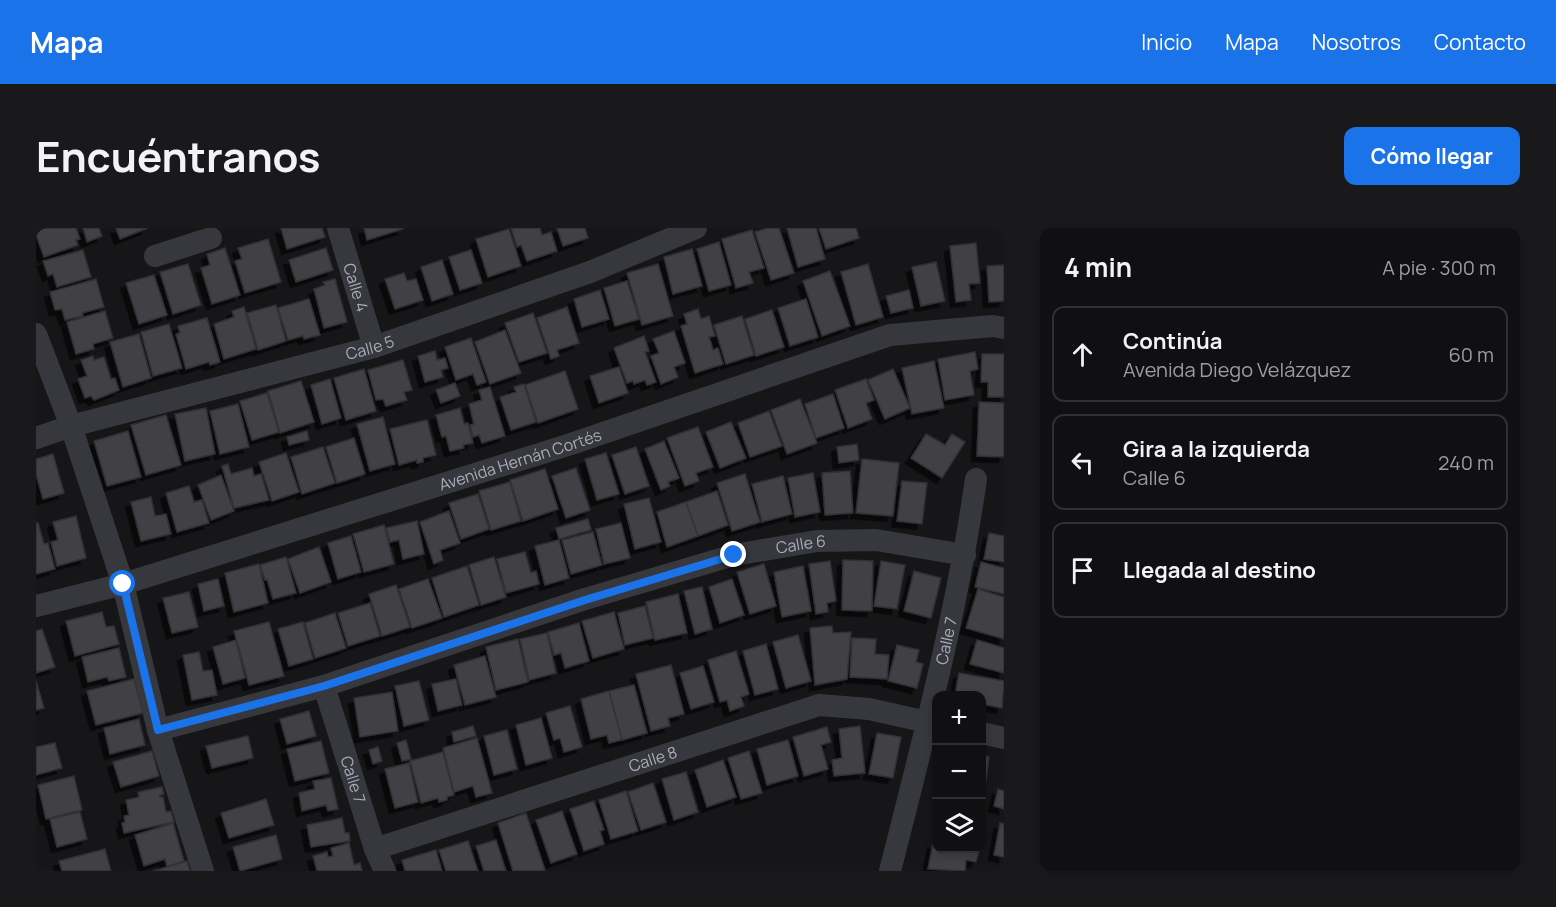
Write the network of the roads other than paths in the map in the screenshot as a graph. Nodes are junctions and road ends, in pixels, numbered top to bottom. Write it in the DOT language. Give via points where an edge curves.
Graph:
graph roads {
  1 [pos="338,228"];
  2 [pos="696,228"];
  3 [pos="179,237"];
  4 [pos="211,238"];
  5 [pos="155,256"];
  6 [pos="1004,328"];
  7 [pos="36,334"];
  8 [pos="375,347"];
  9 [pos="71,426"];
  10 [pos="36,438"];
  11 [pos="976,479"];
  12 [pos="965,555"];
  13 [pos="123,584"];
  14 [pos="36,606"];
  15 [pos="324,686"];
  16 [pos="938,691"];
  17 [pos="932,723"];
  18 [pos="158,730"];
  19 [pos="986,735"];
  20 [pos="1004,738"];
  21 [pos="375,849"];
  22 [pos="203,871"];
  23 [pos="385,871"];
  24 [pos="890,871"];
  1 -- 8 [label="street, Calle 4"];
  2 -- 8 [label="street, Calle 5" via="590,272"];
  3 -- 4 [label="street"];
  3 -- 5 [label="street"];
  6 -- 13 [label="street, Avenida Hernán Cortés" via="890,335 571,444"];
  7 -- 9 [label="street"];
  8 -- 9 [label="street, Calle 5"];
  9 -- 10 [label="street, Calle 5"];
  9 -- 13 [label="street"];
  11 -- 12 [label="street, Calle 7"];
  12 -- 15 [label="street, Calle 6" via="876,540 817,541 734,555"];
  12 -- 16 [label="street, Calle 7"];
  13 -- 14 [label="street, Avenida Hernán Cortés"];
  13 -- 18 [label="street"];
  15 -- 18 [label="street, Calle 6"];
  15 -- 21 [label="street, Calle 7"];
  17 -- 21 [label="street, Calle 8" via="819,705"];
  17 -- 24 [label="street, Calle 7"];
  18 -- 22 [label="street"];
  19 -- 20 [label="street"];
  21 -- 23 [label="street, Calle 7"];
}
